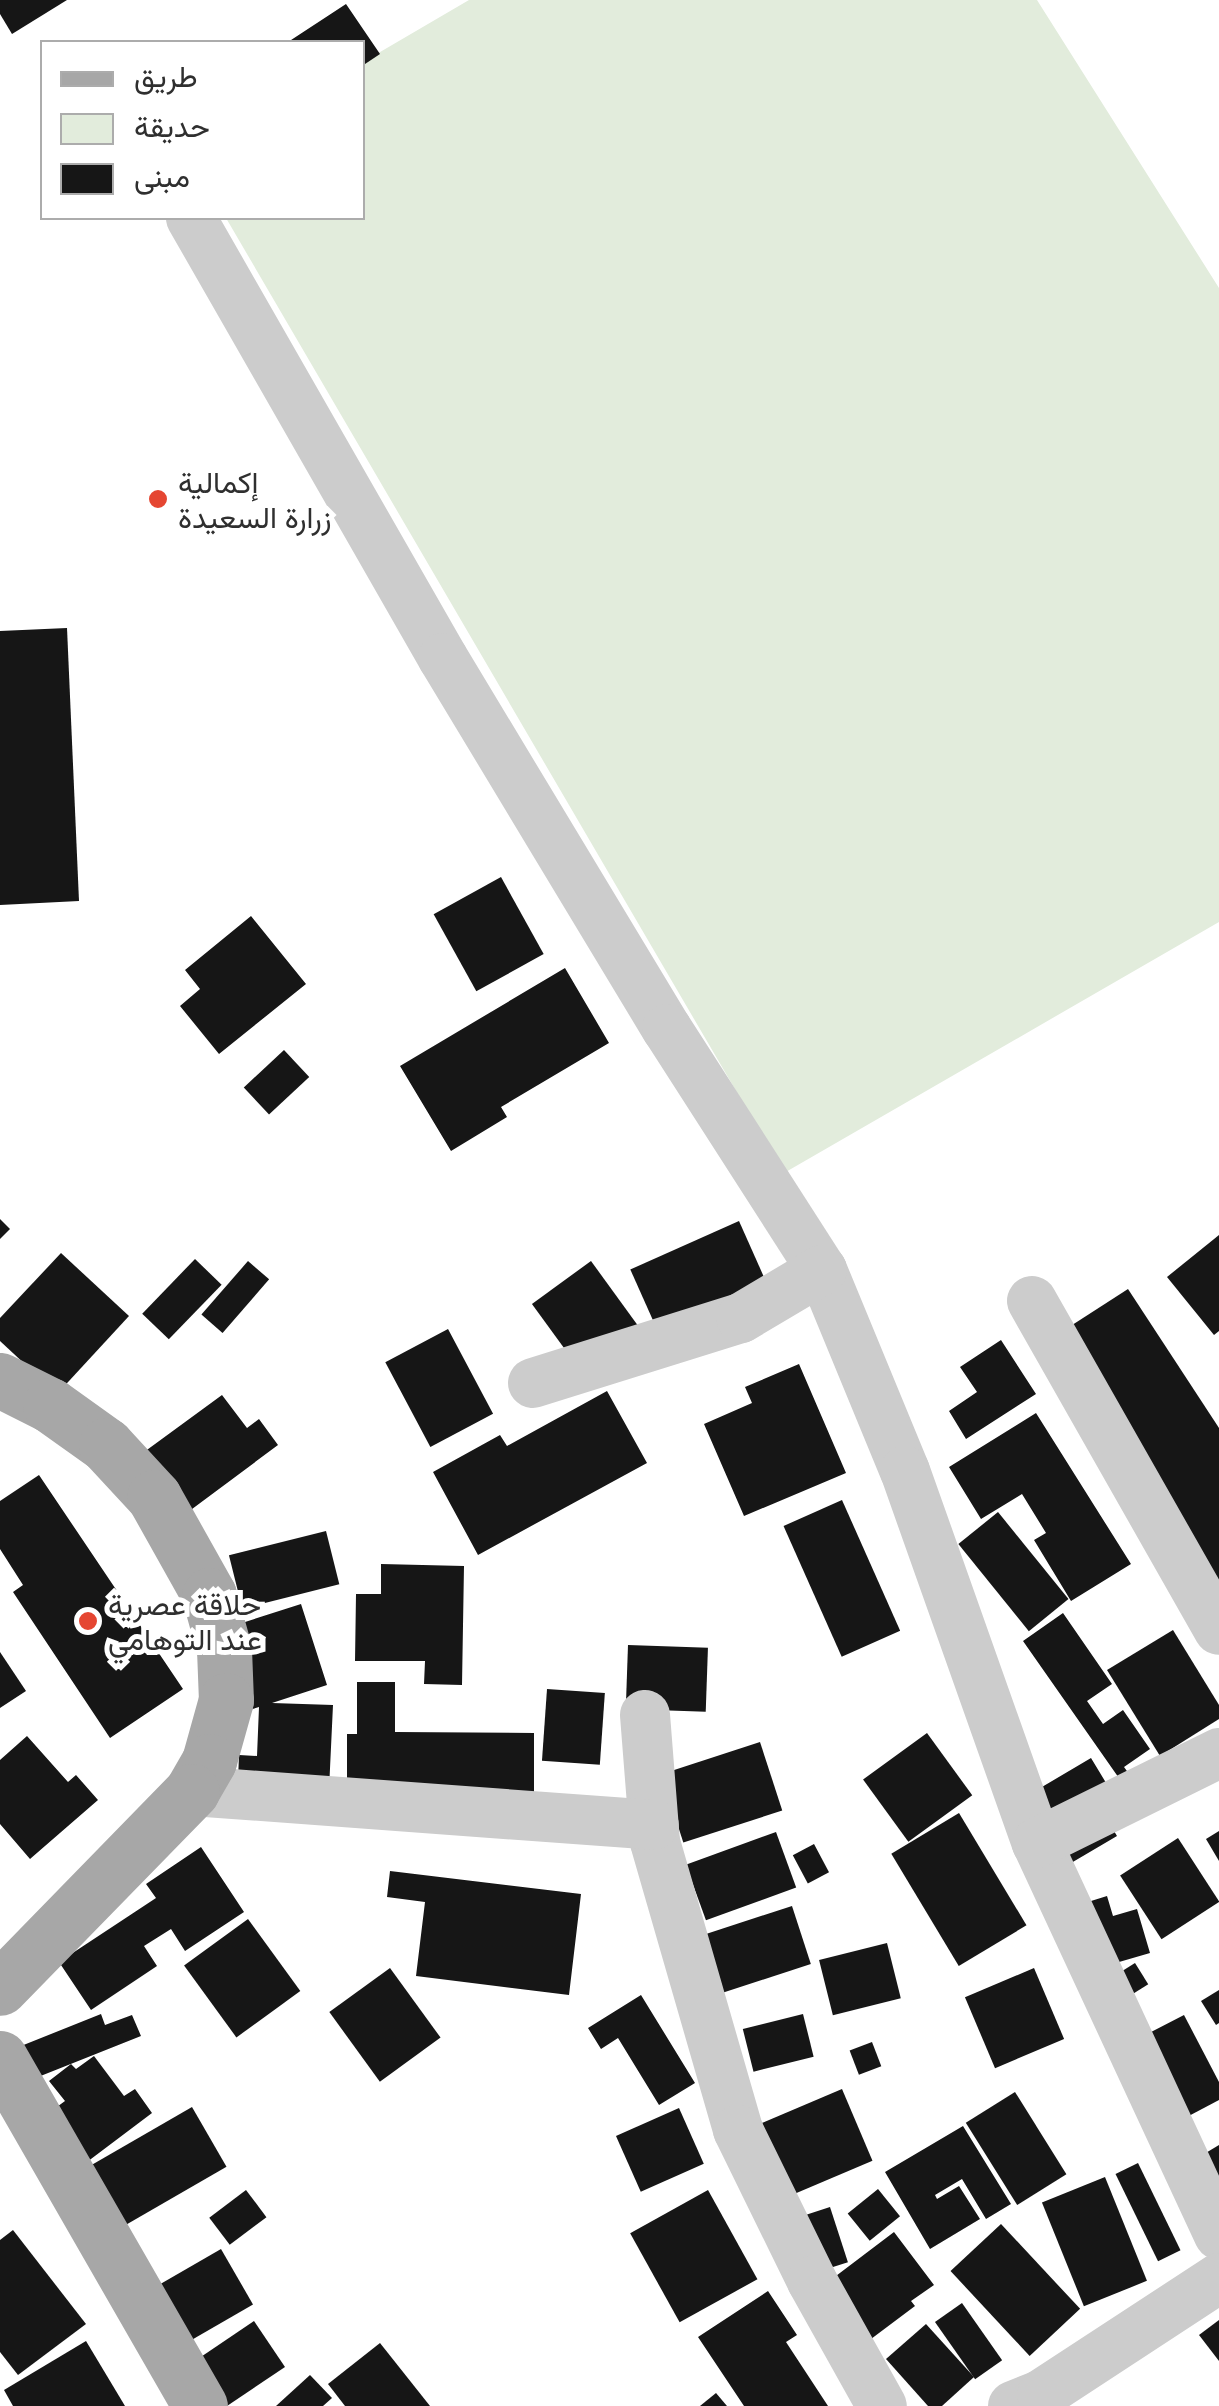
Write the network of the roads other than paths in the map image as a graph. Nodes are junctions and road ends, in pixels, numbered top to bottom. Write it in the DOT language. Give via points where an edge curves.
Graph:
graph roads {
  1 [pos="192,220"];
  2 [pos="822,1270"];
  3 [pos="1032,1301"];
  4 [pos="0,1380"];
  5 [pos="533,1383"];
  6 [pos="1219,1630"];
  7 [pos="646,1716"];
  8 [pos="1219,1753"];
  9 [pos="192,1792"];
  10 [pos="654,1824"];
  11 [pos="1037,1843"];
  12 [pos="0,1988"];
  13 [pos="0,2058"];
  14 [pos="1219,2236"];
  15 [pos="1219,2278"];
  16 [pos="200,2406"];
  17 [pos="882,2406"];
  18 [pos="1013,2406"];
  1 -- 2 [label="street" via="443,658"];
  2 -- 5 [label="street" via="741,1318"];
  2 -- 11 [label="street" via="905,1471"];
  3 -- 6 [label="street"];
  4 -- 9 [label="main road" via="106,1445 154,1496 209,1595 224,1650 226,1700 209,1761"];
  7 -- 10 [label="street"];
  8 -- 11 [label="street"];
  9 -- 10 [label="street"];
  9 -- 12 [label="main road"];
  10 -- 17 [label="street" via="738,2130"];
  11 -- 14 [label="street"];
  13 -- 16 [label="main road"];
  15 -- 18 [label="street" via="1042,2394"];
}
